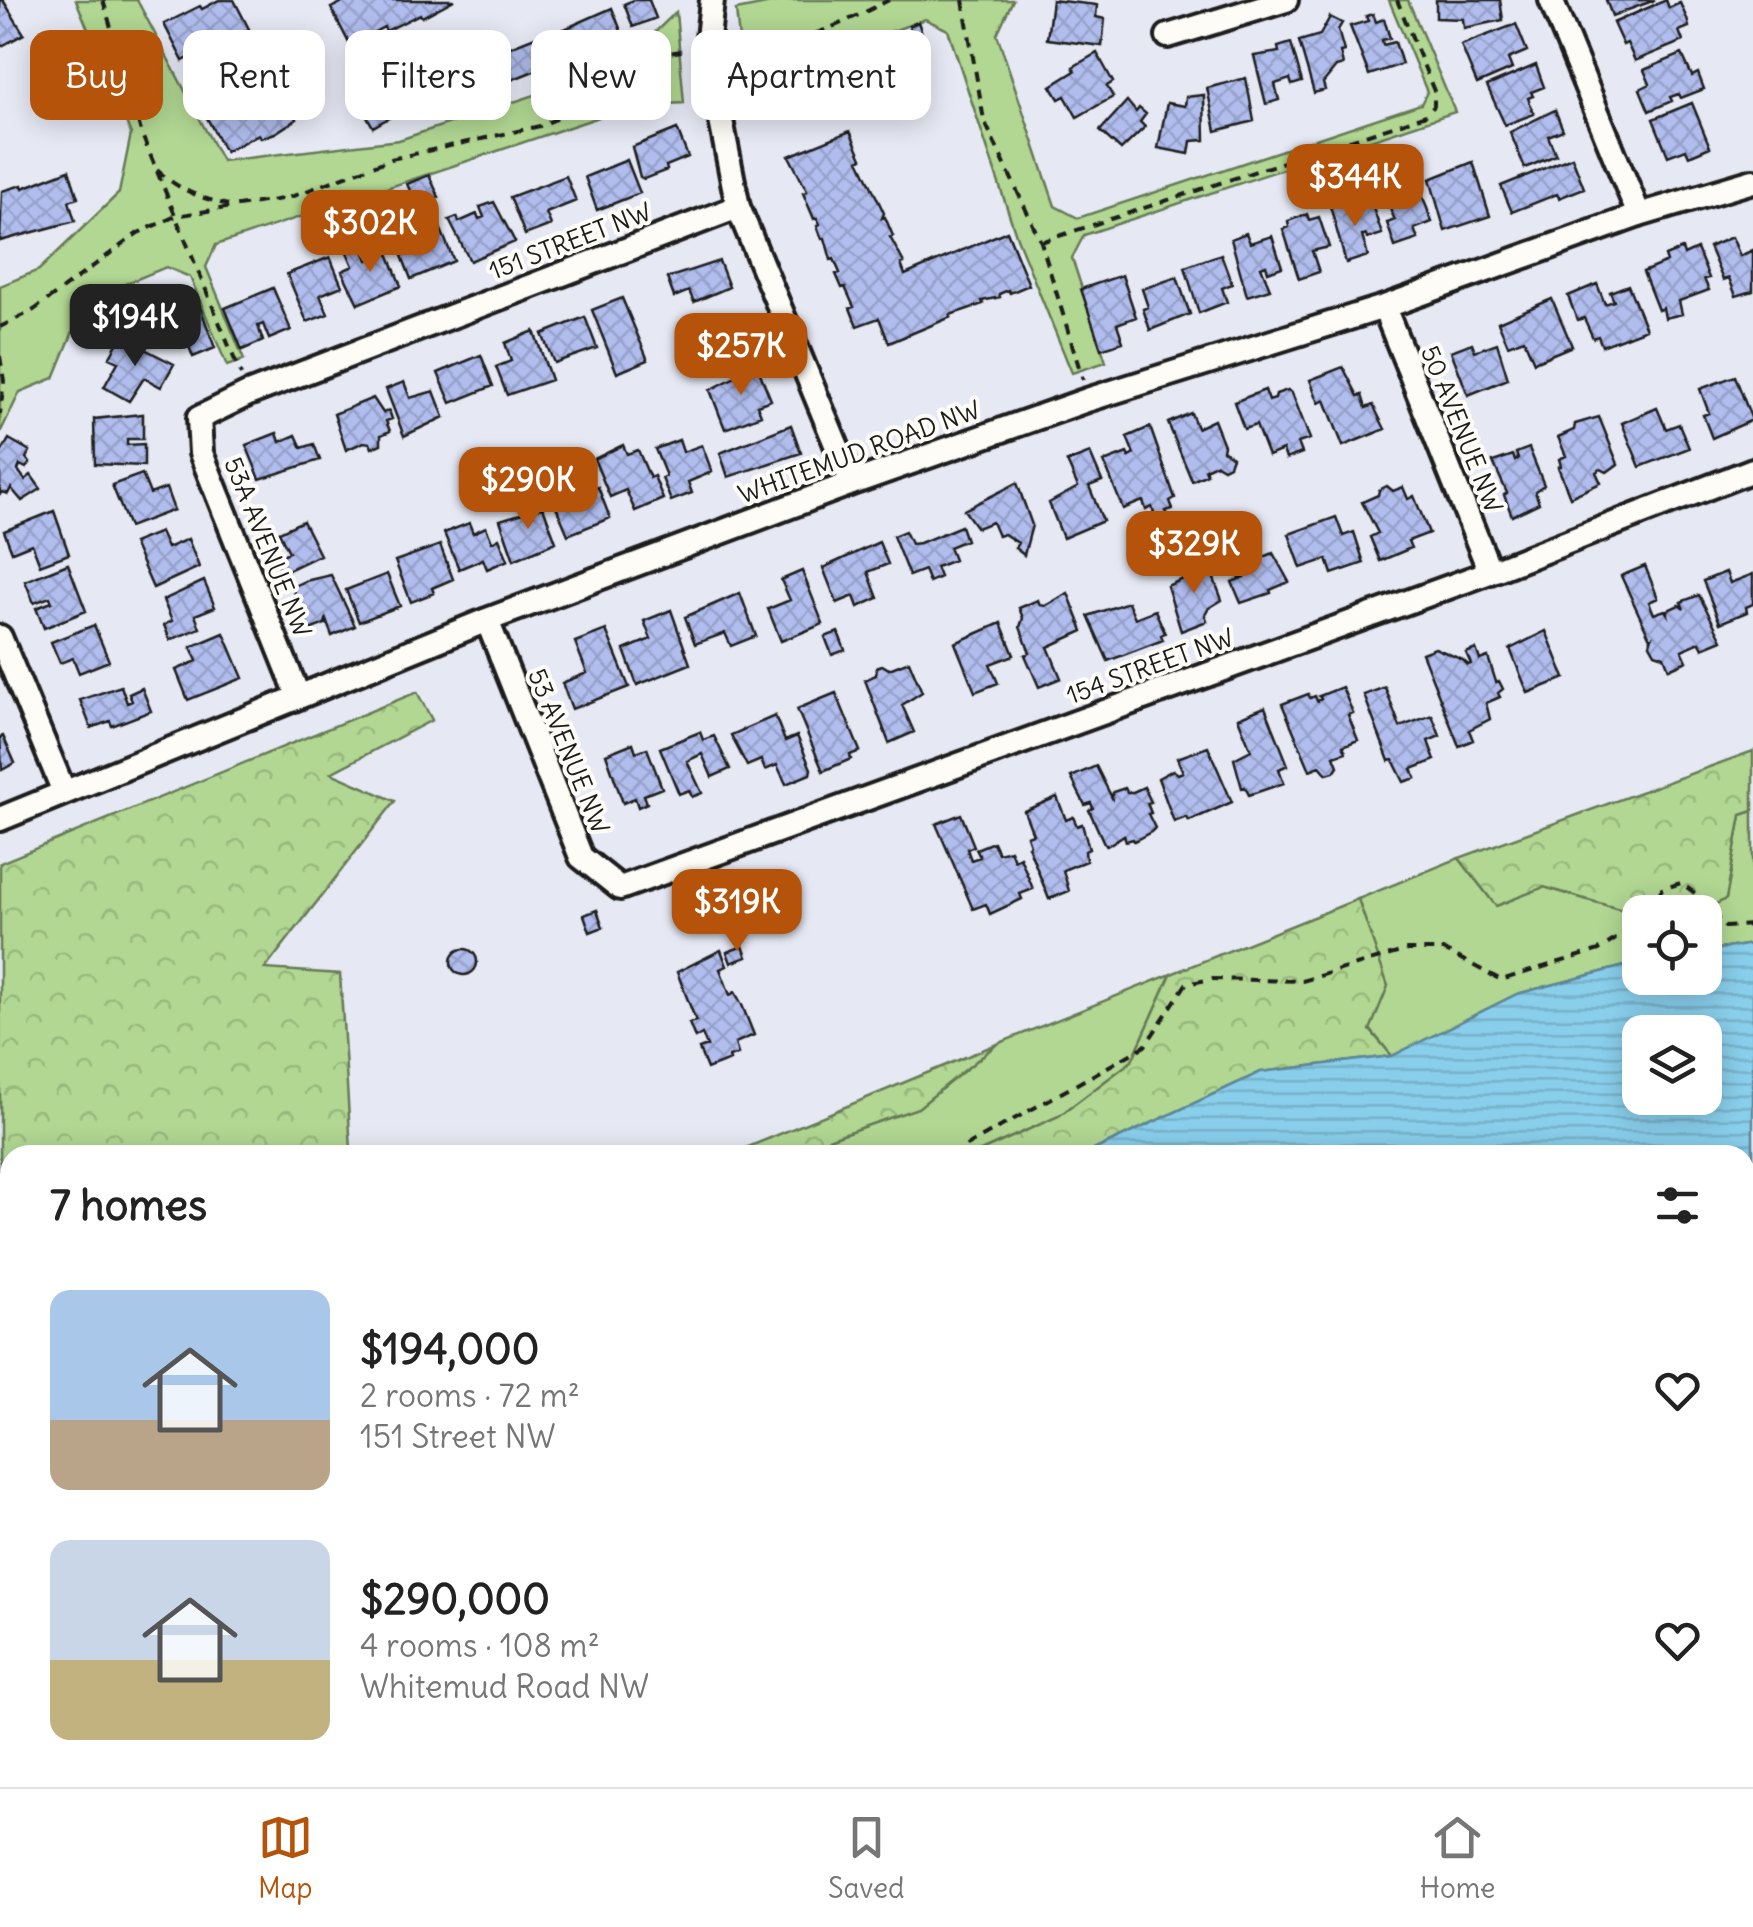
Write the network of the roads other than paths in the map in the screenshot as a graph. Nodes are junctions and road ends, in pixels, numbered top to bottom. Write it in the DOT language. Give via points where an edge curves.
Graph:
graph roads {
  1 [pos="712,0"];
  2 [pos="1286,0"];
  3 [pos="1551,0"];
  4 [pos="1168,36"];
  5 [pos="1753,181"];
  6 [pos="738,206"];
  7 [pos="1639,215"];
  8 [pos="1384,307"];
  9 [pos="199,418"];
  10 [pos="1753,470"];
  11 [pos="852,482"];
  12 [pos="1490,572"];
  13 [pos="487,620"];
  14 [pos="0,637"];
  15 [pos="298,695"];
  16 [pos="64,792"];
  17 [pos="0,819"];
  18 [pos="620,888"];
  1 -- 6 [label="street" via="707,49"];
  2 -- 4 [label="street"];
  3 -- 7 [label="street"];
  5 -- 7 [label="street, WHITEMUD ROAD NW"];
  6 -- 9 [label="street, 151 STREET NW"];
  6 -- 11 [label="street"];
  7 -- 8 [label="street, WHITEMUD ROAD NW"];
  8 -- 11 [label="street, WHITEMUD ROAD NW"];
  8 -- 12 [label="street, 50 AVENUE NW"];
  9 -- 15 [label="street, 53A AVENUE NW" via="201,453"];
  10 -- 12 [label="street, 154 STREET NW"];
  11 -- 13 [label="street, WHITEMUD ROAD NW"];
  12 -- 18 [label="street, 154 STREET NW"];
  13 -- 15 [label="street, WHITEMUD ROAD NW"];
  13 -- 18 [label="street, 53 AVENUE NW" via="582,857"];
  14 -- 16 [label="street"];
  15 -- 16 [label="street, WHITEMUD ROAD NW"];
  16 -- 17 [label="street, WHITEMUD ROAD NW"];
}
